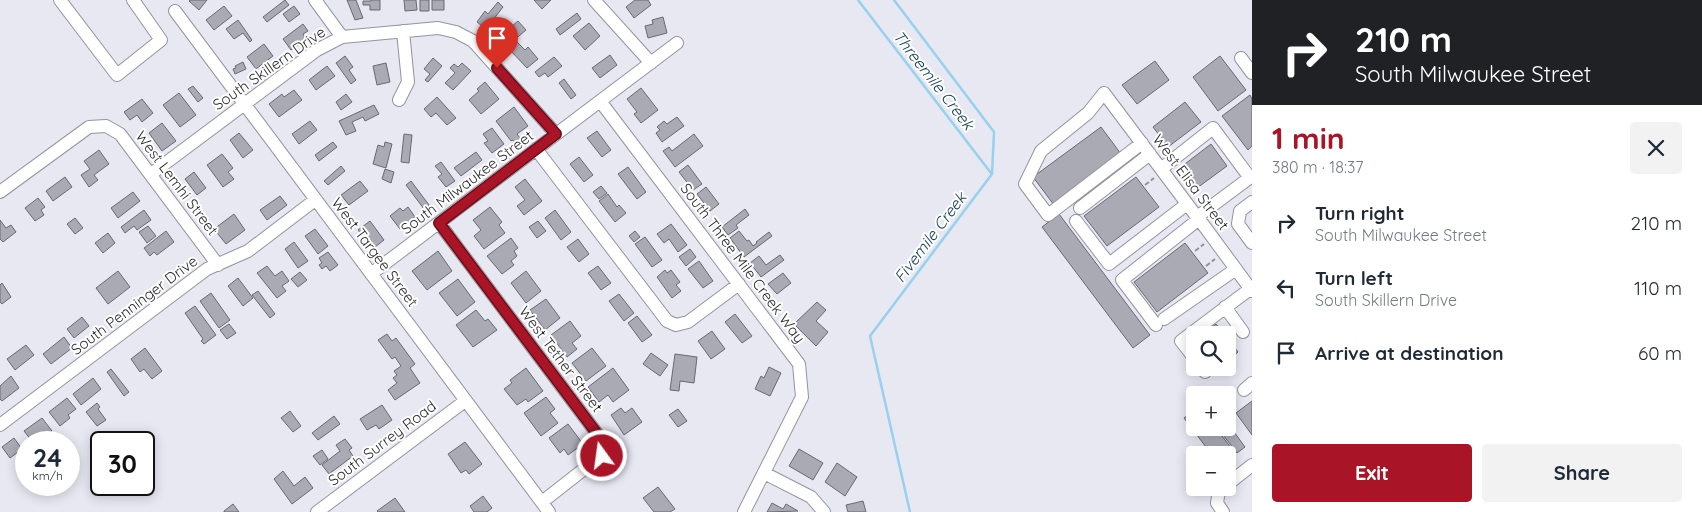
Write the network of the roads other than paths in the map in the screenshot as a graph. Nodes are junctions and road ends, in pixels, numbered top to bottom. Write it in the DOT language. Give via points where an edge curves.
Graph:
graph roads {
  1 [pos="60,0"];
  2 [pos="133,0"];
  3 [pos="315,0"];
  4 [pos="594,0"];
  5 [pos="175,10"];
  6 [pos="403,30"];
  7 [pos="342,37"];
  8 [pos="678,43"];
  9 [pos="1241,58"];
  10 [pos="651,63"];
  11 [pos="1252,73"];
  12 [pos="399,100"];
  13 [pos="600,101"];
  14 [pos="244,104"];
  15 [pos="556,134"];
  16 [pos="1142,143"];
  17 [pos="536,149"];
  18 [pos="1150,154"];
  19 [pos="151,174"];
  20 [pos="1158,174"];
  21 [pos="1251,177"];
  22 [pos="0,192"];
  23 [pos="316,200"];
  24 [pos="1252,202"];
  25 [pos="1187,204"];
  26 [pos="1080,208"];
  27 [pos="1170,217"];
  28 [pos="1198,218"];
  29 [pos="1076,221"];
  30 [pos="439,223"];
  31 [pos="1182,232"];
  32 [pos="1252,242"];
  33 [pos="1109,264"];
  34 [pos="218,265"];
  35 [pos="1236,269"];
  36 [pos="371,274"];
  37 [pos="1122,280"];
  38 [pos="739,284"];
  39 [pos="1251,290"];
  40 [pos="1225,307"];
  41 [pos="1200,326"];
  42 [pos="1243,332"];
  43 [pos="1186,337"];
  44 [pos="1186,347"];
  45 [pos="465,401"];
  46 [pos="0,425"];
  47 [pos="1252,465"];
  48 [pos="764,473"];
  49 [pos="1236,478"];
  50 [pos="1218,496"];
  51 [pos="546,507"];
  52 [pos="317,512"];
  53 [pos="744,512"];
  54 [pos="824,512"];
  55 [pos="1224,512"];
  1 -- 2 [label="street" via="117,75 162,40"];
  3 -- 7 [label="street"];
  4 -- 10 [label="street"];
  5 -- 14 [label="street, West Targee Street"];
  6 -- 7 [label="street, South Skillern Drive"];
  6 -- 12 [label="street" via="408,82"];
  6 -- 15 [label="street, South Skillern Drive" via="438,28 456,32 473,42"];
  7 -- 14 [label="street, South Skillern Drive" via="317,50"];
  8 -- 10 [label="street, South Milwaukee Street"];
  9 -- 11 [label="street"];
  10 -- 13 [label="street, South Milwaukee Street"];
  13 -- 15 [label="street, South Milwaukee Street"];
  13 -- 38 [label="street, South Three Mile Creek Way"];
  14 -- 19 [label="street, South Skillern Drive"];
  14 -- 23 [label="street, West Targee Street"];
  15 -- 17 [label="street, South Milwaukee Street"];
  16 -- 16 [label="street, West Elisa Street" via="1104,93 1088,113 1041,151 1025,184 1048,215"];
  16 -- 18 [label="street, West Elisa Street"];
  17 -- 30 [label="street, South Milwaukee Street"];
  17 -- 38 [label="street" via="667,321 676,325 688,322"];
  18 -- 20 [label="street, West Elisa Street"];
  18 -- 26 [label="street"];
  19 -- 22 [label="street, West Lemhi Street" via="120,134 106,126 89,127"];
  19 -- 34 [label="street, West Lemhi Street"];
  20 -- 21 [label="street" via="1213,128"];
  20 -- 25 [label="street, West Elisa Street"];
  21 -- 28 [label="street"];
  23 -- 34 [label="street, South Penninger Drive" via="248,251"];
  23 -- 36 [label="street, West Targee Street"];
  24 -- 32 [label="street" via="1240,211 1238,224"];
  25 -- 27 [label="street"];
  25 -- 28 [label="street, West Elisa Street"];
  27 -- 31 [label="street"];
  27 -- 33 [label="street"];
  28 -- 31 [label="street"];
  28 -- 35 [label="street, West Elisa Street"];
  29 -- 33 [label="street"];
  30 -- 36 [label="street, South Milwaukee Street"];
  30 -- 51 [label="street, West Tether Street" via="605,447 602,456"];
  31 -- 37 [label="street"];
  33 -- 37 [label="street"];
  34 -- 46 [label="street, South Penninger Drive" via="207,269"];
  35 -- 37 [label="street" via="1160,322"];
  35 -- 39 [label="street, West Elisa Street"];
  36 -- 45 [label="street, West Targee Street"];
  38 -- 48 [label="street, South Three Mile Creek Way" via="799,364 802,397"];
  39 -- 40 [label="street"];
  40 -- 41 [label="street"];
  40 -- 42 [label="street"];
  43 -- 44 [label="street" via="1181,341"];
  45 -- 51 [label="street, West Targee Street"];
  45 -- 52 [label="street, South Surrey Road"];
  47 -- 49 [label="street"];
  48 -- 53 [label="street, South Three Mile Creek Way"];
  48 -- 54 [label="street" via="811,497"];
  50 -- 55 [label="street" via="1216,503"];
}
